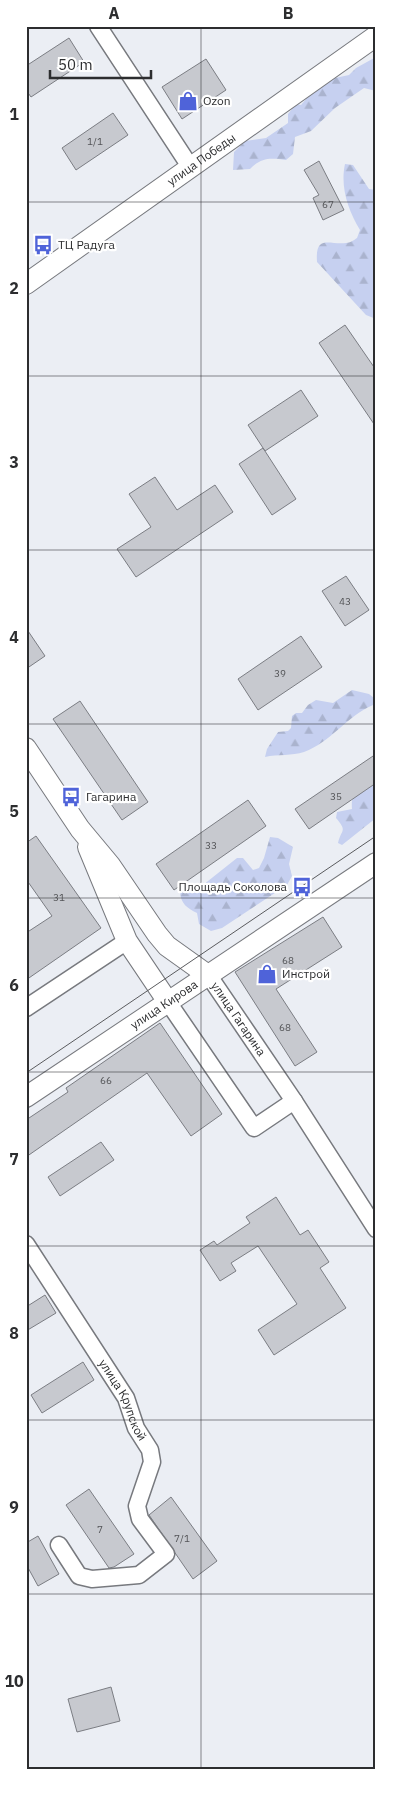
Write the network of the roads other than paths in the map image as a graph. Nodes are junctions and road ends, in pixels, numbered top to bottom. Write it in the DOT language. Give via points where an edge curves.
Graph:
graph roads {
  1 [pos="98,26"];
  2 [pos="376,36"];
  3 [pos="191,168"];
  4 [pos="26,284"];
  5 [pos="26,748"];
  6 [pos="80,829"];
  7 [pos="376,863"];
  8 [pos="127,941"];
  9 [pos="209,976"];
  10 [pos="168,1002"];
  11 [pos="26,1008"];
  12 [pos="26,1097"];
  13 [pos="294,1101"];
  14 [pos="376,1230"];
  15 [pos="26,1244"];
  16 [pos="59,1545"];
  1 -- 3 [label="street"];
  2 -- 3 [label="street, улица Победы"];
  3 -- 4 [label="street, улица Победы"];
  5 -- 6 [label="street, улица Гагарина"];
  6 -- 8 [label="street, улица Гагарина"];
  6 -- 9 [label="street, улица Гагарина" via="110,864 167,946"];
  7 -- 9 [label="street, улица Кирова"];
  8 -- 10 [label="street, улица Гагарина"];
  8 -- 11 [label="street"];
  9 -- 10 [label="street, улица Кирова"];
  9 -- 13 [label="street, улица Гагарина"];
  10 -- 12 [label="street, улица Кирова"];
  10 -- 13 [label="street, улица Гагарина" via="254,1128"];
  13 -- 14 [label="street, улица Гагарина"];
  15 -- 16 [label="street, улица Крупской" via="126,1398 136,1428 150,1450 152,1462 137,1506 140,1519 166,1554 139,1575 92,1579 79,1576"];
}
